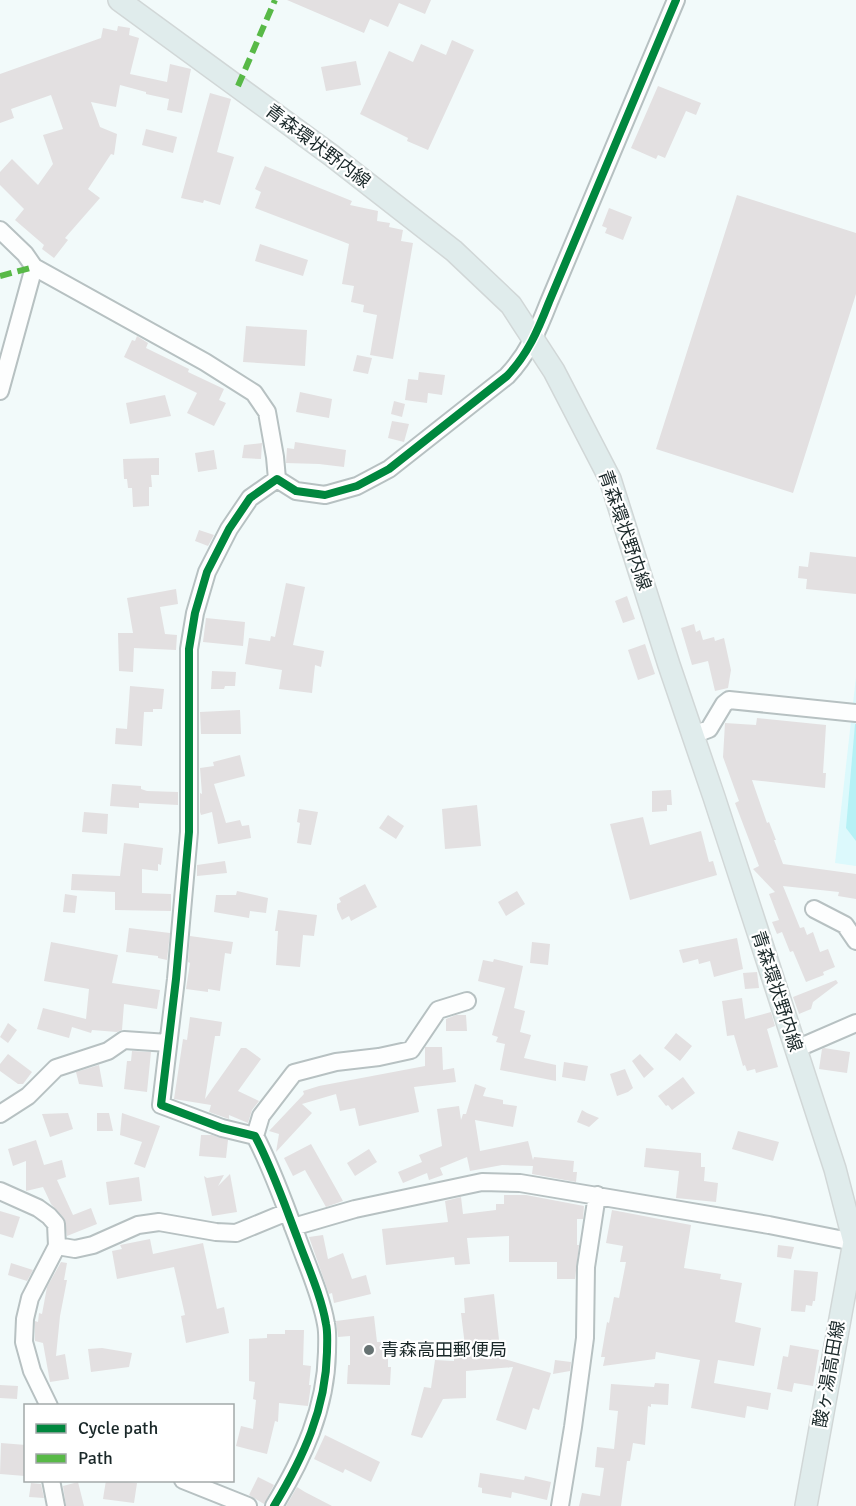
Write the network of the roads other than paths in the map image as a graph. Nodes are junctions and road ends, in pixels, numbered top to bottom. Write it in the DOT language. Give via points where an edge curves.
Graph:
graph roads {
  1 [pos="119,0"];
  2 [pos="676,0"];
  3 [pos="0,230"];
  4 [pos="34,267"];
  5 [pos="534,339"];
  6 [pos="0,391"];
  7 [pos="277,479"];
  8 [pos="856,713"];
  9 [pos="693,735"];
  10 [pos="814,909"];
  11 [pos="856,941"];
  12 [pos="467,1000"];
  13 [pos="856,1023"];
  14 [pos="168,1043"];
  15 [pos="796,1049"];
  16 [pos="0,1114"];
  17 [pos="255,1136"];
  18 [pos="0,1191"];
  19 [pos="597,1196"];
  20 [pos="290,1219"];
  21 [pos="855,1243"];
  22 [pos="57,1246"];
  23 [pos="48,1404"];
  24 [pos="51,1482"];
  25 [pos="188,1482"];
  26 [pos="56,1506"];
  27 [pos="248,1506"];
  28 [pos="274,1506"];
  29 [pos="560,1506"];
  30 [pos="806,1506"];
  1 -- 5 [label="main road, 青森環状野内線" via="454,250 511,305"];
  2 -- 5 [label="street"];
  3 -- 4 [label="street"];
  4 -- 6 [label="street"];
  4 -- 7 [label="street" via="254,393 267,412"];
  5 -- 7 [label="street" via="507,376 389,469 357,486 325,495 296,491"];
  5 -- 9 [label="main road, 青森環状野内線" via="610,479"];
  7 -- 14 [label="street" via="250,498 229,529 207,572 195,613 189,649 189,832"];
  8 -- 9 [label="street" via="729,700 709,729"];
  9 -- 15 [label="main road, 青森環状野内線"];
  10 -- 11 [label="street" via="845,925"];
  12 -- 17 [label="street" via="438,1010 411,1050 294,1073 261,1116"];
  13 -- 15 [label="street"];
  14 -- 16 [label="street" via="124,1040 108,1051 56,1068 28,1096"];
  14 -- 17 [label="street" via="161,1105"];
  15 -- 21 [label="main road, 青森環状野内線"];
  17 -- 20 [label="street"];
  18 -- 22 [label="street" via="49,1216 56,1224"];
  19 -- 20 [label="street" via="520,1183 482,1182"];
  19 -- 21 [label="street"];
  19 -- 29 [label="street" via="586,1268 585,1338"];
  20 -- 22 [label="street" via="237,1233 159,1222 138,1225 93,1245 75,1249"];
  20 -- 28 [label="street" via="327,1325 326,1367 321,1405 308,1442"];
  21 -- 30 [label="main road, 酸ヶ湯高田線"];
  22 -- 23 [label="street" via="30,1299 25,1319 24,1342 32,1371"];
  24 -- 26 [label="street"];
  25 -- 27 [label="street"];
}
